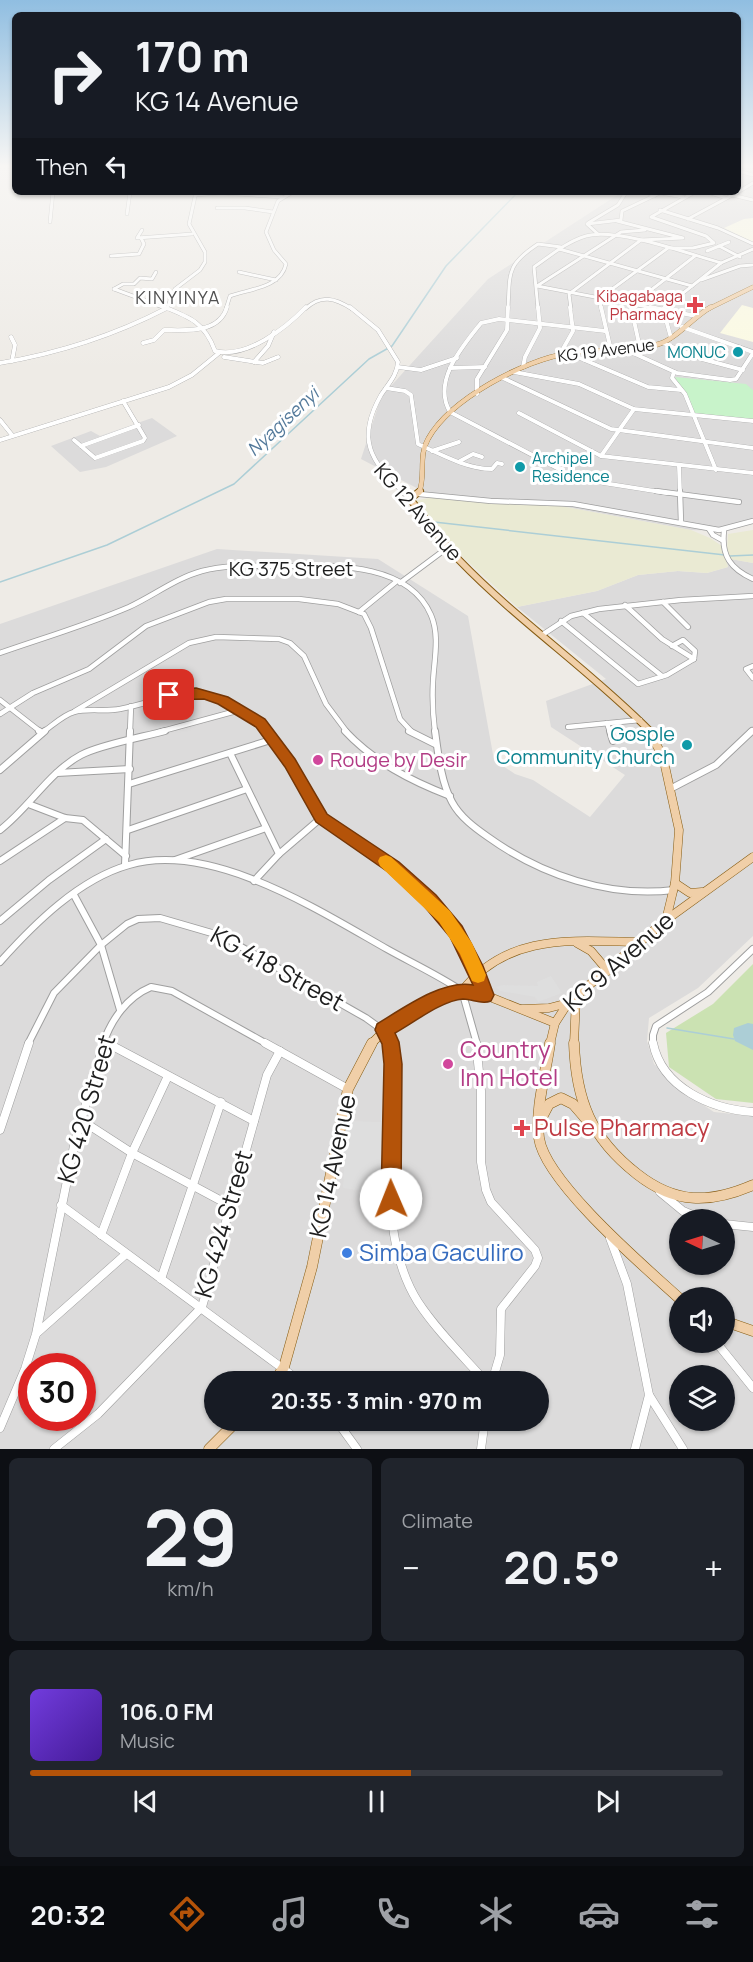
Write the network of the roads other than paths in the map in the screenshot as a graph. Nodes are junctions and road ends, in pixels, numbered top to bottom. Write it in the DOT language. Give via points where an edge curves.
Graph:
graph roads {
  1 [pos="192,234"];
  2 [pos="138,235"];
  3 [pos="184,235"];
  4 [pos="267,235"];
  5 [pos="594,235"];
  6 [pos="610,235"];
  7 [pos="617,235"];
  8 [pos="671,235"];
  9 [pos="702,235"];
  10 [pos="732,235"];
  11 [pos="141,238"];
  12 [pos="641,240"];
  13 [pos="729,242"];
  14 [pos="713,243"];
  15 [pos="753,244"];
  16 [pos="719,246"];
  17 [pos="560,248"];
  18 [pos="668,249"];
  19 [pos="753,249"];
  20 [pos="707,251"];
  21 [pos="586,255"];
  22 [pos="111,256"];
  23 [pos="695,256"];
  24 [pos="739,257"];
  25 [pos="610,262"];
  26 [pos="721,263"];
  27 [pos="753,264"];
  28 [pos="638,270"];
  29 [pos="156,272"];
  30 [pos="239,272"];
  31 [pos="664,278"];
  32 [pos="276,280"];
  33 [pos="699,280"];
  34 [pos="537,286"];
  35 [pos="692,286"];
  36 [pos="752,289"];
  37 [pos="569,294"];
  38 [pos="600,298"];
  39 [pos="633,304"];
  40 [pos="167,308"];
  41 [pos="663,309"];
  42 [pos="696,316"];
  43 [pos="508,320"];
  44 [pos="540,323"];
  45 [pos="573,326"];
  46 [pos="682,327"];
  47 [pos="204,328"];
  48 [pos="605,331"];
  49 [pos="274,332"];
  50 [pos="11,337"];
  51 [pos="158,337"];
  52 [pos="670,338"];
  53 [pos="663,343"];
  54 [pos="640,348"];
  55 [pos="624,349"];
  56 [pos="611,350"];
  57 [pos="753,352"];
  58 [pos="219,353"];
  59 [pos="568,353"];
  60 [pos="560,354"];
  61 [pos="213,357"];
  62 [pos="278,357"];
  63 [pos="457,358"];
  64 [pos="12,361"];
  65 [pos="254,362"];
  66 [pos="0,363"];
  67 [pos="398,367"];
  68 [pos="485,367"];
  69 [pos="523,367"];
  70 [pos="450,368"];
  71 [pos="0,369"];
  72 [pos="743,370"];
  73 [pos="514,372"];
  74 [pos="674,372"];
  75 [pos="503,378"];
  76 [pos="386,388"];
  77 [pos="681,390"];
  78 [pos="477,394"];
  79 [pos="123,401"];
  80 [pos="634,409"];
  81 [pos="450,412"];
  82 [pos="519,413"];
  83 [pos="693,415"];
  84 [pos="753,421"];
  85 [pos="1,423"];
  86 [pos="139,425"];
  87 [pos="619,432"];
  88 [pos="12,435"];
  89 [pos="0,440"];
  90 [pos="74,440"];
  91 [pos="706,441"];
  92 [pos="459,442"];
  93 [pos="81,446"];
  94 [pos="424,448"];
  95 [pos="753,448"];
  96 [pos="432,451"];
  97 [pos="600,456"];
  98 [pos="482,458"];
  99 [pos="460,461"];
  100 [pos="502,464"];
  101 [pos="679,466"];
  102 [pos="716,470"];
  103 [pos="753,473"];
  104 [pos="419,494"];
  105 [pos="679,494"];
  106 [pos="410,499"];
  107 [pos="739,502"];
  108 [pos="753,521"];
  109 [pos="681,523"];
  110 [pos="709,529"];
  111 [pos="724,531"];
  112 [pos="722,540"];
  113 [pos="447,548"];
  114 [pos="753,579"];
  115 [pos="398,582"];
  116 [pos="753,596"];
  117 [pos="663,602"];
  118 [pos="625,605"];
  119 [pos="359,612"];
  120 [pos="583,613"];
  121 [pos="561,621"];
  122 [pos="688,627"];
  123 [pos="542,636"];
  124 [pos="672,646"];
  125 [pos="0,653"];
  126 [pos="694,658"];
  127 [pos="753,666"];
  128 [pos="662,676"];
  129 [pos="753,678"];
  130 [pos="0,700"];
  131 [pos="131,706"];
  132 [pos="9,707"];
  133 [pos="240,710"];
  134 [pos="73,712"];
  135 [pos="0,714"];
  136 [pos="640,720"];
  137 [pos="607,723"];
  138 [pos="568,727"];
  139 [pos="753,730"];
  140 [pos="42,733"];
  141 [pos="274,739"];
  142 [pos="613,741"];
  143 [pos="130,742"];
  144 [pos="435,744"];
  145 [pos="230,753"];
  146 [pos="130,769"];
  147 [pos="0,770"];
  148 [pos="57,773"];
  149 [pos="129,784"];
  150 [pos="247,789"];
  151 [pos="670,789"];
  152 [pos="450,796"];
  153 [pos="31,805"];
  154 [pos="64,818"];
  155 [pos="321,818"];
  156 [pos="266,828"];
  157 [pos="0,830"];
  158 [pos="128,830"];
  159 [pos="106,839"];
  160 [pos="279,854"];
  161 [pos="126,856"];
  162 [pos="753,858"];
  163 [pos="0,861"];
  164 [pos="174,861"];
  165 [pos="125,865"];
  166 [pos="254,881"];
  167 [pos="675,886"];
  168 [pos="704,892"];
  169 [pos="74,895"];
  170 [pos="672,899"];
  171 [pos="680,909"];
  172 [pos="666,920"];
  173 [pos="0,921"];
  174 [pos="572,941"];
  175 [pos="641,942"];
  176 [pos="101,945"];
  177 [pos="753,949"];
  178 [pos="0,962"];
  179 [pos="609,970"];
  180 [pos="477,972"];
  181 [pos="462,991"];
  182 [pos="485,995"];
  183 [pos="572,1001"];
  184 [pos="520,1009"];
  185 [pos="120,1010"];
  186 [pos="555,1023"];
  187 [pos="384,1030"];
  188 [pos="104,1041"];
  189 [pos="280,1052"];
  190 [pos="168,1076"];
  191 [pos="348,1089"];
  192 [pos="221,1102"];
  193 [pos="753,1112"];
  194 [pos="81,1120"];
  195 [pos="254,1121"];
  196 [pos="538,1123"];
  197 [pos="593,1126"];
  198 [pos="0,1130"];
  199 [pos="132,1153"];
  200 [pos="753,1185"];
  201 [pos="193,1187"];
  202 [pos="657,1190"];
  203 [pos="61,1205"];
  204 [pos="229,1205"];
  205 [pos="681,1209"];
  206 [pos="735,1225"];
  207 [pos="753,1227"];
  208 [pos="608,1232"];
  209 [pos="101,1235"];
  210 [pos="126,1254"];
  211 [pos="161,1279"];
  212 [pos="669,1290"];
  213 [pos="202,1307"];
  214 [pos="735,1325"];
  215 [pos="753,1331"];
  216 [pos="36,1334"];
  217 [pos="725,1353"];
  218 [pos="284,1367"];
  219 [pos="281,1371"];
  220 [pos="289,1371"];
  221 [pos="477,1371"];
  222 [pos="495,1371"];
  223 [pos="753,1388"];
  224 [pos="648,1395"];
  225 [pos="0,1428"];
  226 [pos="227,1431"];
  227 [pos="344,1431"];
  228 [pos="483,1431"];
  229 [pos="211,1448"];
  230 [pos="54,1449"];
  231 [pos="357,1449"];
  232 [pos="481,1449"];
  233 [pos="635,1449"];
  234 [pos="683,1449"];
  1 -- 40 [label="street" via="205,252 205,261 198,272 176,287"];
  2 -- 11 [label="street" via="136,237"];
  3 -- 11 [label="street"];
  4 -- 32 [label="street" via="287,267"];
  5 -- 17 [label="street"];
  6 -- 7 [label="street"];
  7 -- 12 [label="street"];
  7 -- 21 [label="street"];
  8 -- 12 [label="street" via="683,238"];
  9 -- 14 [label="street"];
  10 -- 15 [label="street"];
  11 -- 22 [label="street" via="144,244 139,254"];
  12 -- 18 [label="street"];
  12 -- 25 [label="street"];
  13 -- 16 [label="street"];
  14 -- 16 [label="street"];
  14 -- 18 [label="street"];
  16 -- 20 [label="street"];
  16 -- 24 [label="street"];
  17 -- 21 [label="street"];
  17 -- 34 [label="street" via="535,266"];
  17 -- 43 [label="street" via="538,244 519,257 510,272"];
  18 -- 23 [label="street"];
  18 -- 28 [label="street"];
  19 -- 24 [label="street"];
  21 -- 25 [label="street"];
  21 -- 34 [label="street"];
  23 -- 26 [label="street"];
  23 -- 31 [label="street"];
  24 -- 26 [label="street"];
  24 -- 27 [label="street"];
  25 -- 28 [label="street"];
  25 -- 37 [label="street"];
  26 -- 33 [label="street"];
  27 -- 33 [label="street"];
  28 -- 31 [label="street"];
  28 -- 38 [label="street"];
  29 -- 40 [label="street" via="152,279 140,278 134,284 114,289"];
  30 -- 32 [label="street"];
  31 -- 35 [label="street"];
  31 -- 39 [label="street"];
  32 -- 47 [label="street" via="230,296 219,321"];
  33 -- 35 [label="street"];
  34 -- 37 [label="street"];
  34 -- 44 [label="street"];
  35 -- 41 [label="street"];
  36 -- 42 [label="main road, KG 19 Avenue"];
  37 -- 38 [label="street"];
  37 -- 45 [label="street"];
  38 -- 39 [label="street"];
  38 -- 48 [label="street"];
  39 -- 41 [label="street"];
  39 -- 54 [label="street"];
  40 -- 47 [label="street" via="190,317"];
  40 -- 64 [label="street" via="98,341"];
  41 -- 42 [label="street"];
  41 -- 52 [label="street"];
  42 -- 46 [label="main road, KG 19 Avenue"];
  43 -- 44 [label="street"];
  43 -- 63 [label="street" via="480,324"];
  43 -- 68 [label="street" via="506,333"];
  44 -- 45 [label="street"];
  44 -- 69 [label="street"];
  45 -- 48 [label="street"];
  45 -- 60 [label="street"];
  46 -- 52 [label="main road, KG 19 Avenue"];
  46 -- 57 [label="street"];
  47 -- 51 [label="street" via="164,330 154,340 141,344 146,347"];
  47 -- 58 [label="street" via="213,349"];
  48 -- 56 [label="street"];
  49 -- 58 [label="street" via="244,349"];
  49 -- 65 [label="street"];
  49 -- 67 [label="street" via="311,303 328,298 370,321 390,346"];
  50 -- 64 [label="street" via="15,345"];
  52 -- 53 [label="main road, KG 19 Avenue"];
  53 -- 54 [label="main road, KG 19 Avenue"];
  53 -- 72 [label="street"];
  54 -- 55 [label="main road, KG 19 Avenue"];
  55 -- 56 [label="main road, KG 19 Avenue"];
  55 -- 74 [label="street"];
  56 -- 59 [label="main road, KG 19 Avenue"];
  57 -- 72 [label="street"];
  58 -- 61 [label="street"];
  59 -- 60 [label="main road, KG 19 Avenue"];
  59 -- 77 [label="street" via="648,387"];
  60 -- 69 [label="main road, KG 19 Avenue"];
  61 -- 65 [label="street"];
  61 -- 79 [label="street" via="179,383"];
  62 -- 65 [label="street" via="267,363"];
  63 -- 67 [label="street" via="421,370"];
  63 -- 70 [label="street"];
  64 -- 66 [label="street"];
  66 -- 71 [label="street"];
  67 -- 76 [label="street, KG 12 Avenue"];
  68 -- 70 [label="street"];
  68 -- 78 [label="street" via="475,384"];
  69 -- 73 [label="main road, KG 19 Avenue"];
  70 -- 81 [label="street" via="443,393 444,406"];
  72 -- 74 [label="street" via="734,380"];
  73 -- 75 [label="main road, KG 19 Avenue"];
  73 -- 80 [label="street" via="574,382"];
  74 -- 77 [label="street" via="672,378"];
  75 -- 78 [label="main road, KG 19 Avenue"];
  75 -- 87 [label="street"];
  76 -- 94 [label="street" via="411,395 416,440"];
  76 -- 106 [label="street, KG 12 Avenue" via="369,425 369,453 378,468"];
  77 -- 83 [label="street"];
  78 -- 81 [label="main road, KG 19 Avenue"];
  79 -- 86 [label="street"];
  79 -- 88 [label="street"];
  80 -- 83 [label="street"];
  80 -- 87 [label="street"];
  81 -- 94 [label="main road, KG 19 Avenue" via="436,426"];
  81 -- 105 [label="street" via="578,479"];
  82 -- 97 [label="street"];
  83 -- 84 [label="street"];
  83 -- 91 [label="street"];
  85 -- 88 [label="street"];
  86 -- 93 [label="street"];
  86 -- 93 [label="street" via="145,438 138,445 95,458"];
  87 -- 91 [label="street"];
  87 -- 97 [label="street"];
  88 -- 89 [label="street"];
  90 -- 93 [label="street"];
  91 -- 95 [label="street"];
  91 -- 102 [label="street"];
  92 -- 96 [label="street"];
  94 -- 96 [label="street"];
  94 -- 104 [label="main road, KG 19 Avenue"];
  96 -- 99 [label="street"];
  97 -- 101 [label="street"];
  98 -- 99 [label="street" via="473,454"];
  99 -- 100 [label="street" via="488,469"];
  101 -- 102 [label="street"];
  101 -- 105 [label="street"];
  102 -- 103 [label="street"];
  104 -- 106 [label="main road"];
  104 -- 109 [label="street" via="573,504"];
  105 -- 107 [label="street"];
  105 -- 109 [label="street"];
  106 -- 113 [label="main road, KG 12 Avenue"];
  108 -- 111 [label="street"];
  109 -- 110 [label="street"];
  110 -- 111 [label="street"];
  110 -- 112 [label="street"];
  111 -- 112 [label="street"];
  112 -- 114 [label="street" via="728,563"];
  113 -- 115 [label="street"];
  113 -- 123 [label="main road, KG 12 Avenue"];
  115 -- 119 [label="street"];
  115 -- 125 [label="street, KG 375 Street" via="353,567 208,570 174,581 147,599 97,620"];
  115 -- 144 [label="street, KG 375 Street" via="420,598 431,614"];
  116 -- 117 [label="street"];
  117 -- 118 [label="street"];
  117 -- 122 [label="street"];
  118 -- 120 [label="street"];
  118 -- 124 [label="street"];
  119 -- 132 [label="street" via="338,604 299,599 209,602 146,626 89,669"];
  119 -- 144 [label="street" via="371,628 400,719 409,731"];
  120 -- 121 [label="street"];
  120 -- 128 [label="street"];
  121 -- 123 [label="street"];
  121 -- 128 [label="street" via="635,682 645,684"];
  123 -- 136 [label="main road, KG 12 Avenue"];
  124 -- 126 [label="street"];
  124 -- 126 [label="street" via="683,640 695,651"];
  126 -- 128 [label="street"];
  127 -- 129 [label="street" via="746,669"];
  130 -- 132 [label="street"];
  131 -- 133 [label="street" via="169,695 196,693"];
  131 -- 134 [label="street"];
  131 -- 143 [label="street"];
  132 -- 135 [label="street"];
  132 -- 140 [label="street"];
  133 -- 141 [label="street" via="261,723"];
  133 -- 143 [label="street"];
  134 -- 140 [label="street"];
  134 -- 152 [label="street" via="189,643 216,637 279,639 309,662 333,715 374,758 401,776"];
  136 -- 137 [label="street"];
  136 -- 151 [label="main road, KG 12 Avenue" via="657,742"];
  137 -- 138 [label="street"];
  137 -- 142 [label="street"];
  139 -- 151 [label="street" via="716,765"];
  140 -- 147 [label="street"];
  141 -- 145 [label="street"];
  141 -- 155 [label="street"];
  143 -- 146 [label="street"];
  143 -- 148 [label="street" via="91,750"];
  144 -- 152 [label="street, KG 375 Street"];
  145 -- 149 [label="street"];
  145 -- 150 [label="street"];
  146 -- 148 [label="street"];
  146 -- 149 [label="street"];
  148 -- 153 [label="street"];
  149 -- 158 [label="street"];
  150 -- 156 [label="street"];
  150 -- 158 [label="street"];
  151 -- 167 [label="main road, KG 12 Avenue" via="679,830"];
  152 -- 167 [label="street, KG 375 Street" via="473,825 515,855 542,868 588,885 660,892"];
  153 -- 154 [label="street"];
  153 -- 157 [label="street"];
  154 -- 159 [label="street" via="82,820"];
  154 -- 163 [label="street"];
  155 -- 160 [label="street"];
  155 -- 180 [label="street" via="394,867 430,900 456,932"];
  156 -- 160 [label="street"];
  156 -- 164 [label="street"];
  158 -- 161 [label="street"];
  159 -- 161 [label="street"];
  159 -- 173 [label="street"];
  160 -- 166 [label="street"];
  161 -- 165 [label="street"];
  162 -- 168 [label="main road, KG 9 Avenue"];
  164 -- 165 [label="street"];
  164 -- 166 [label="street" via="202,864"];
  165 -- 169 [label="street"];
  166 -- 181 [label="street" via="316,909"];
  167 -- 168 [label="main road" via="690,893"];
  167 -- 170 [label="main road, KG 12 Avenue"];
  168 -- 171 [label="main road, KG 9 Avenue"];
  169 -- 176 [label="street"];
  169 -- 178 [label="street" via="26,934"];
  170 -- 171 [label="main road"];
  170 -- 172 [label="main road, KG 12 Avenue"];
  171 -- 172 [label="main road, KG 9 Avenue"];
  172 -- 175 [label="main road, KG 9 Avenue"];
  174 -- 175 [label="main road"];
  174 -- 179 [label="main road" via="591,951"];
  174 -- 180 [label="main road" via="530,946 490,962"];
  175 -- 179 [label="main road, KG 9 Avenue"];
  176 -- 185 [label="street"];
  176 -- 187 [label="street, KG 418 Street" via="138,919 160,918 206,929"];
  176 -- 198 [label="street, KG 418 Street" via="65,980 45,1007 21,1063"];
  177 -- 193 [label="street" via="708,992 656,1026 652,1043 664,1071 690,1093 715,1106"];
  179 -- 183 [label="main road, KG 9 Avenue"];
  180 -- 181 [label="main road"];
  180 -- 182 [label="street"];
  181 -- 182 [label="main road"];
  181 -- 187 [label="main road, KG 14 Avenue" via="428,1004"];
  181 -- 222 [label="street" via="477,1040 486,1194 538,1258 501,1309 500,1355"];
  182 -- 184 [label="main road"];
  183 -- 184 [label="main road" via="549,1008"];
  183 -- 186 [label="main road, KG 9 Avenue"];
  183 -- 197 [label="main road" via="578,1077"];
  184 -- 186 [label="main road"];
  185 -- 188 [label="street, KG 420 Street"];
  185 -- 189 [label="street, KG 420 Street" via="144,990 162,988"];
  186 -- 196 [label="main road, KG 9 Avenue"];
  187 -- 191 [label="main road, KG 14 Avenue" via="368,1048"];
  187 -- 221 [label="street" via="392,1051 391,1199 401,1264 418,1301"];
  188 -- 190 [label="street"];
  188 -- 194 [label="street, KG 420 Street"];
  189 -- 191 [label="street, KG 420 Street"];
  189 -- 195 [label="street, KG 424 Street" via="267,1075"];
  190 -- 192 [label="street"];
  190 -- 199 [label="street"];
  191 -- 218 [label="main road, KG 14 Avenue" via="314,1257"];
  192 -- 195 [label="street"];
  192 -- 201 [label="street"];
  194 -- 199 [label="street"];
  194 -- 203 [label="street, KG 420 Street"];
  195 -- 204 [label="street, KG 424 Street"];
  196 -- 197 [label="main road" via="549,1104 561,1098 573,1104"];
  196 -- 208 [label="main road, KG 9 Avenue" via="539,1140 550,1167"];
  197 -- 202 [label="main road" via="610,1151"];
  199 -- 201 [label="street"];
  199 -- 209 [label="street"];
  200 -- 202 [label="main road" via="705,1200"];
  201 -- 204 [label="street"];
  201 -- 211 [label="street"];
  202 -- 205 [label="street"];
  203 -- 209 [label="street"];
  203 -- 216 [label="street, KG 420 Street"];
  204 -- 213 [label="street, KG 424 Street"];
  206 -- 207 [label="street"];
  208 -- 212 [label="main road, KG 9 Avenue"];
  208 -- 224 [label="street" via="627,1284"];
  209 -- 210 [label="street"];
  210 -- 211 [label="street"];
  210 -- 216 [label="street"];
  211 -- 213 [label="street"];
  213 -- 218 [label="street"];
  213 -- 230 [label="street, KG 424 Street" via="98,1414"];
  214 -- 215 [label="main road"];
  216 -- 225 [label="street, KG 420 Street"];
  217 -- 223 [label="street"];
  218 -- 219 [label="main road, KG 14 Avenue"];
  218 -- 220 [label="street"];
  224 -- 233 [label="street"];
  224 -- 234 [label="street"];
  226 -- 229 [label="main road"];
  227 -- 231 [label="street"];
  228 -- 232 [label="street"];
}
